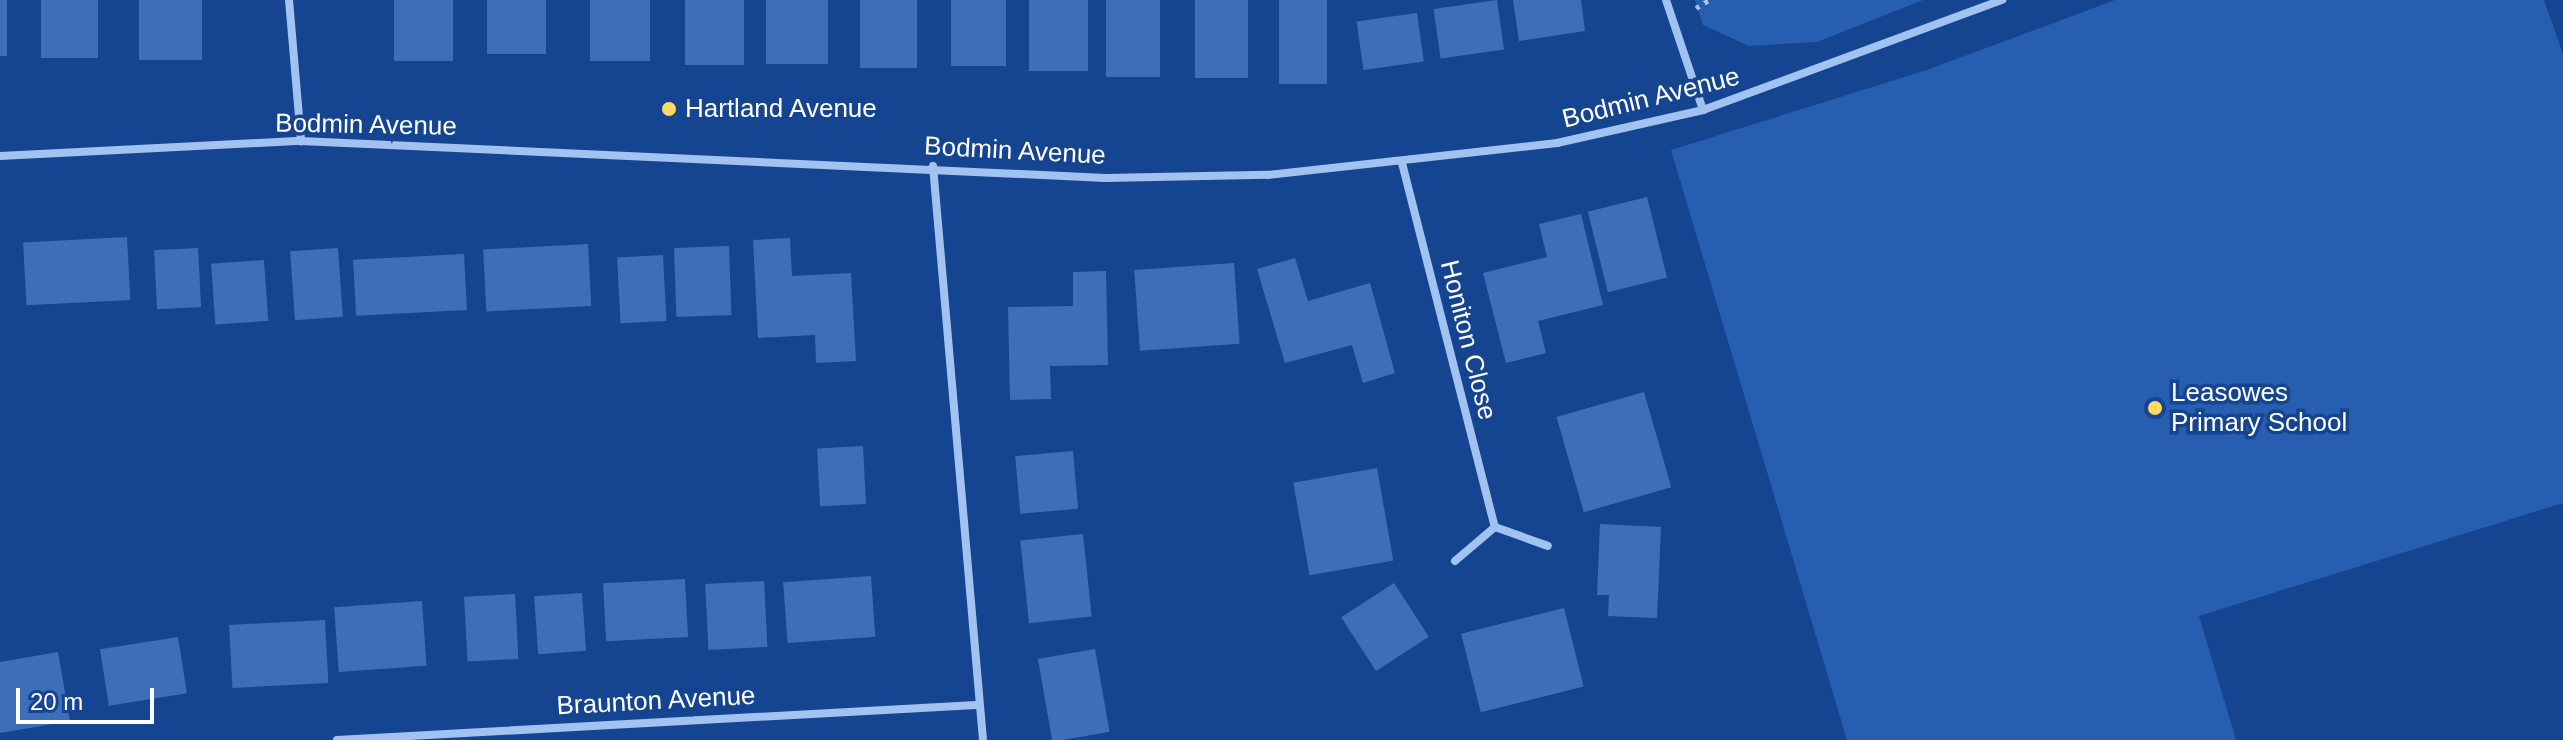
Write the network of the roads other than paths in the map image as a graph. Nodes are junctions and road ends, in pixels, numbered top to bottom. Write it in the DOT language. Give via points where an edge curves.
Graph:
graph roads {
  1 [pos="289,0"];
  2 [pos="1666,0"];
  3 [pos="2002,0"];
  4 [pos="1703,110"];
  5 [pos="301,141"];
  6 [pos="0,156"];
  7 [pos="1402,163"];
  8 [pos="933,166"];
  9 [pos="1495,527"];
  10 [pos="1548,546"];
  11 [pos="1455,561"];
  12 [pos="976,705"];
  13 [pos="337,740"];
  14 [pos="983,740"];
  1 -- 5 [label="street"];
  2 -- 4 [label="street"];
  3 -- 4 [label="street, Bodmin Avenue"];
  4 -- 7 [label="street, Bodmin Avenue" via="1557,143"];
  5 -- 6 [label="street, Bodmin Avenue"];
  5 -- 8 [label="street, Bodmin Avenue"];
  7 -- 8 [label="street, Bodmin Avenue" via="1105,178"];
  7 -- 9 [label="street, Honiton Close"];
  8 -- 12 [label="street"];
  9 -- 10 [label="street"];
  9 -- 11 [label="street"];
  12 -- 13 [label="street, Braunton Avenue"];
  12 -- 14 [label="street"];
}
